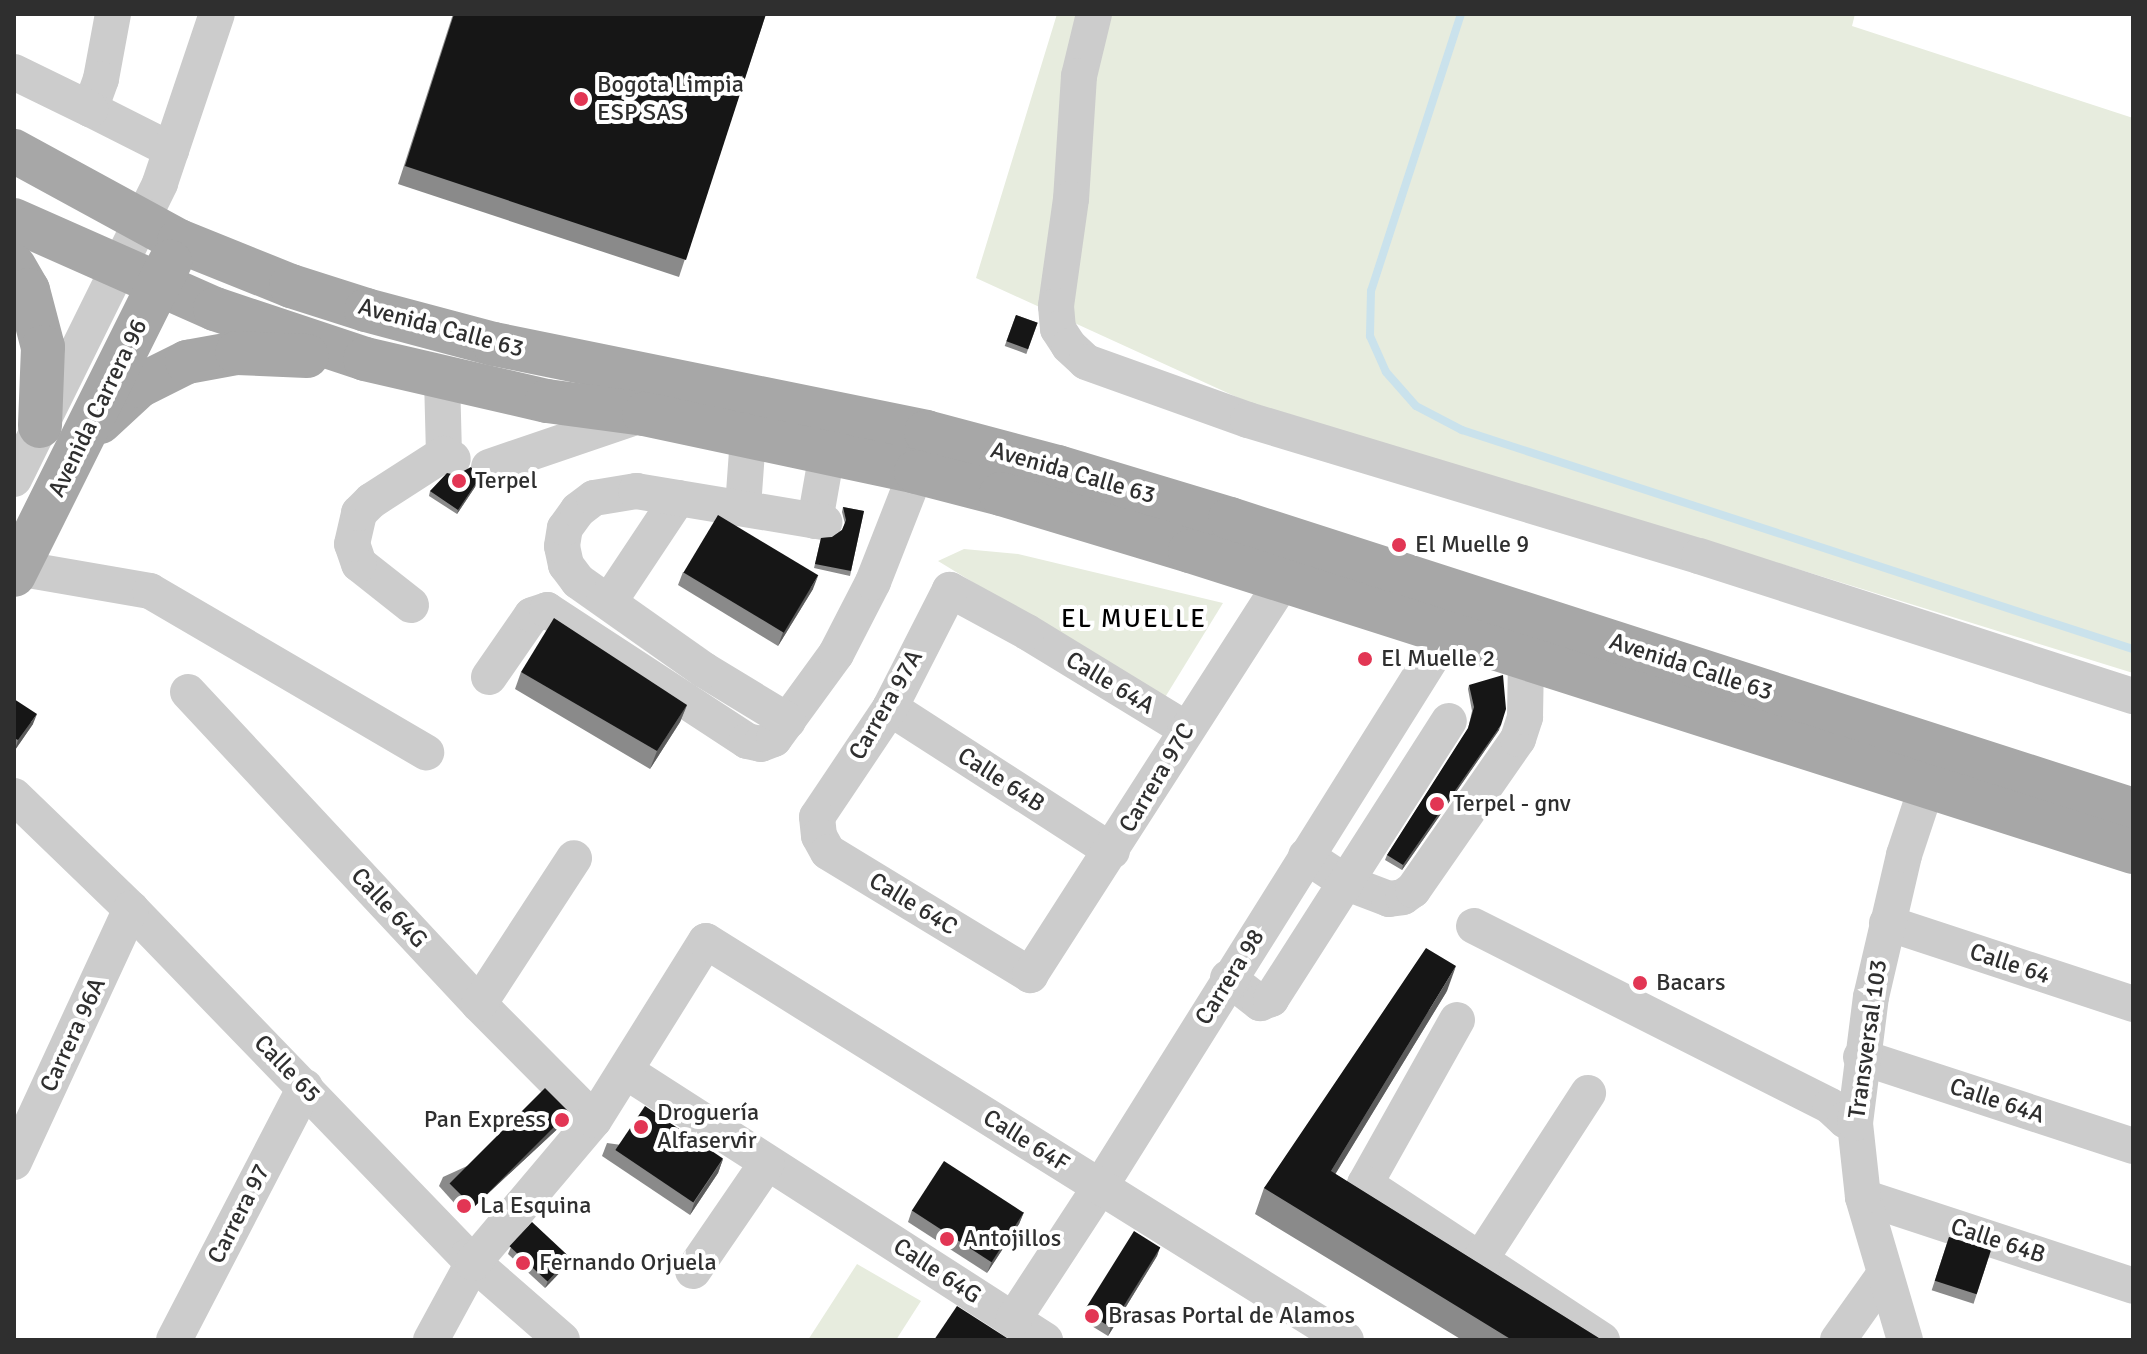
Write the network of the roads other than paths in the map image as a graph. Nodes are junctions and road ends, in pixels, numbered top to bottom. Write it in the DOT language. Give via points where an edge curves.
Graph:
graph roads {
  1 [pos="113,14"];
  2 [pos="217,14"];
  3 [pos="1094,14"];
  4 [pos="14,72"];
  5 [pos="90,109"];
  6 [pos="171,150"];
  7 [pos="14,151"];
  8 [pos="14,220"];
  9 [pos="160,232"];
  10 [pos="14,266"];
  11 [pos="119,268"];
  12 [pos="158,287"];
  13 [pos="365,359"];
  14 [pos="442,378"];
  15 [pos="644,414"];
  16 [pos="40,426"];
  17 [pos="748,438"];
  18 [pos="83,440"];
  19 [pos="827,453"];
  20 [pos="489,467"];
  21 [pos="916,472"];
  22 [pos="14,479"];
  23 [pos="678,498"];
  24 [pos="743,507"];
  25 [pos="16,571"];
  26 [pos="1284,580"];
  27 [pos="950,590"];
  28 [pos="609,602"];
  29 [pos="411,605"];
  30 [pos="1447,633"];
  31 [pos="1526,658"];
  32 [pos="489,677"];
  33 [pos="188,692"];
  34 [pos="1408,694"];
  35 [pos="2133,696"];
  36 [pos="890,708"];
  37 [pos="788,721"];
  38 [pos="1186,729"];
  39 [pos="426,752"];
  40 [pos="1367,758"];
  41 [pos="1409,785"];
  42 [pos="1927,786"];
  43 [pos="14,796"];
  44 [pos="2133,810"];
  45 [pos="817,817"];
  46 [pos="1112,851"];
  47 [pos="2133,852"];
  48 [pos="1306,856"];
  49 [pos="574,858"];
  50 [pos="1347,883"];
  51 [pos="131,909"];
  52 [pos="1887,923"];
  53 [pos="1474,926"];
  54 [pos="1030,975"];
  55 [pos="1228,978"];
  56 [pos="479,1004"];
  57 [pos="2133,1004"];
  58 [pos="1457,1020"];
  59 [pos="1861,1057"];
  60 [pos="627,1072"];
  61 [pos="305,1087"];
  62 [pos="1588,1093"];
  63 [pos="594,1120"];
  64 [pos="1855,1123"];
  65 [pos="2133,1146"];
  66 [pos="14,1162"];
  67 [pos="767,1163"];
  68 [pos="1100,1187"];
  69 [pos="1863,1197"];
  70 [pos="1480,1260"];
  71 [pos="473,1263"];
  72 [pos="693,1271"];
  73 [pos="1884,1275"];
  74 [pos="2133,1286"];
  75 [pos="1013,1320"];
  76 [pos="174,1340"];
  77 [pos="431,1340"];
  78 [pos="562,1340"];
  79 [pos="1045,1340"];
  80 [pos="1346,1340"];
  81 [pos="1602,1340"];
  82 [pos="1838,1340"];
  83 [pos="1905,1340"];
  1 -- 5 [label="street"];
  2 -- 6 [label="street"];
  3 -- 35 [label="street" via="1079,76 1071,199 1056,306 1058,329 1086,362 1248,420 1699,556"];
  4 -- 5 [label="street"];
  5 -- 6 [label="street"];
  6 -- 9 [label="street"];
  7 -- 9 [label="main road, Avenida Calle 63"];
  8 -- 11 [label="main road, Avenida Calle 63"];
  9 -- 11 [label="street, Avenida Carrera 96"];
  9 -- 12 [label="main road, Avenida Carrera 96"];
  9 -- 44 [label="main road, Avenida Calle 63" via="291,286 494,344 926,432 1058,467"];
  10 -- 16 [label="main road" via="28,290 43,347"];
  11 -- 12 [label="main road, Avenida Calle 63"];
  11 -- 16 [label="street, Avenida Carrera 96"];
  12 -- 13 [label="main road, Avenida Calle 63"];
  12 -- 18 [label="main road, Avenida Carrera 96"];
  13 -- 14 [label="main road, Avenida Calle 63"];
  13 -- 18 [label="main road" via="237,353 187,362 139,386"];
  14 -- 15 [label="main road, Avenida Calle 63" via="547,401"];
  14 -- 29 [label="street" via="449,457 371,501 359,513 352,544 359,564"];
  15 -- 17 [label="main road, Avenida Calle 63"];
  15 -- 20 [label="street"];
  16 -- 22 [label="street, Avenida Carrera 96"];
  17 -- 19 [label="main road, Avenida Calle 63"];
  17 -- 24 [label="street"];
  18 -- 25 [label="main road, Avenida Carrera 96"];
  19 -- 21 [label="main road, Avenida Calle 63"];
  19 -- 24 [label="street" via="819,521"];
  21 -- 26 [label="main road, Avenida Calle 63"];
  21 -- 37 [label="street" via="876,530 873,582 836,654"];
  23 -- 24 [label="street"];
  23 -- 28 [label="street"];
  23 -- 28 [label="street" via="610,493 578,510 565,528 566,565 578,581"];
  25 -- 39 [label="street" via="150,591"];
  26 -- 30 [label="main road, Avenida Calle 63"];
  26 -- 38 [label="street, Carrera 97C"];
  27 -- 36 [label="street, Carrera 97A"];
  27 -- 38 [label="street, Calle 64A"];
  28 -- 37 [label="street" via="704,670"];
  30 -- 31 [label="main road, Avenida Calle 63"];
  30 -- 34 [label="street, Carrera 98"];
  31 -- 42 [label="main road, Avenida Calle 63"];
  31 -- 50 [label="street" via="1525,717 1518,739 1498,754 1413,890 1389,899"];
  32 -- 37 [label="street" via="532,615 547,610 747,741 761,744 774,739"];
  33 -- 56 [label="street, Calle 64G"];
  34 -- 40 [label="street, Carrera 98"];
  34 -- 41 [label="street" via="1455,726"];
  36 -- 45 [label="street, Carrera 97A"];
  36 -- 46 [label="street, Calle 64B"];
  38 -- 46 [label="street, Carrera 97C"];
  40 -- 41 [label="street"];
  40 -- 48 [label="street, Carrera 98"];
  41 -- 50 [label="street"];
  42 -- 47 [label="main road, Avenida Calle 63"];
  42 -- 52 [label="street, Transversal 103"];
  43 -- 51 [label="street, Calle 65"];
  45 -- 54 [label="street, Calle 64C" via="828,852"];
  46 -- 54 [label="street, Carrera 97C"];
  48 -- 50 [label="street"];
  48 -- 55 [label="street, Carrera 98"];
  49 -- 56 [label="street"];
  50 -- 55 [label="street" via="1271,999 1260,1003"];
  51 -- 61 [label="street, Calle 65"];
  51 -- 66 [label="street, Carrera 96A"];
  52 -- 57 [label="street, Calle 64"];
  52 -- 59 [label="street, Transversal 103"];
  53 -- 64 [label="street"];
  55 -- 68 [label="street, Carrera 98"];
  56 -- 63 [label="street, Calle 64G"];
  58 -- 70 [label="street" via="1365,1184"];
  59 -- 64 [label="street, Transversal 103"];
  59 -- 65 [label="street, Calle 64A"];
  60 -- 63 [label="street"];
  60 -- 67 [label="street, Calle 64G"];
  60 -- 68 [label="street, Calle 64F" via="706,941"];
  61 -- 71 [label="street, Calle 65"];
  61 -- 76 [label="street, Carrera 97"];
  62 -- 70 [label="street"];
  63 -- 71 [label="street"];
  64 -- 69 [label="street, Transversal 103"];
  67 -- 72 [label="street"];
  67 -- 75 [label="street, Calle 64G"];
  68 -- 75 [label="street, Carrera 98"];
  68 -- 80 [label="street, Calle 64F"];
  69 -- 73 [label="street, Transversal 103"];
  69 -- 74 [label="street, Calle 64B"];
  70 -- 81 [label="street"];
  71 -- 77 [label="street"];
  71 -- 78 [label="street, Calle 65"];
  73 -- 82 [label="street"];
  73 -- 83 [label="street, Transversal 103"];
  75 -- 79 [label="street, Calle 64G"];
}
